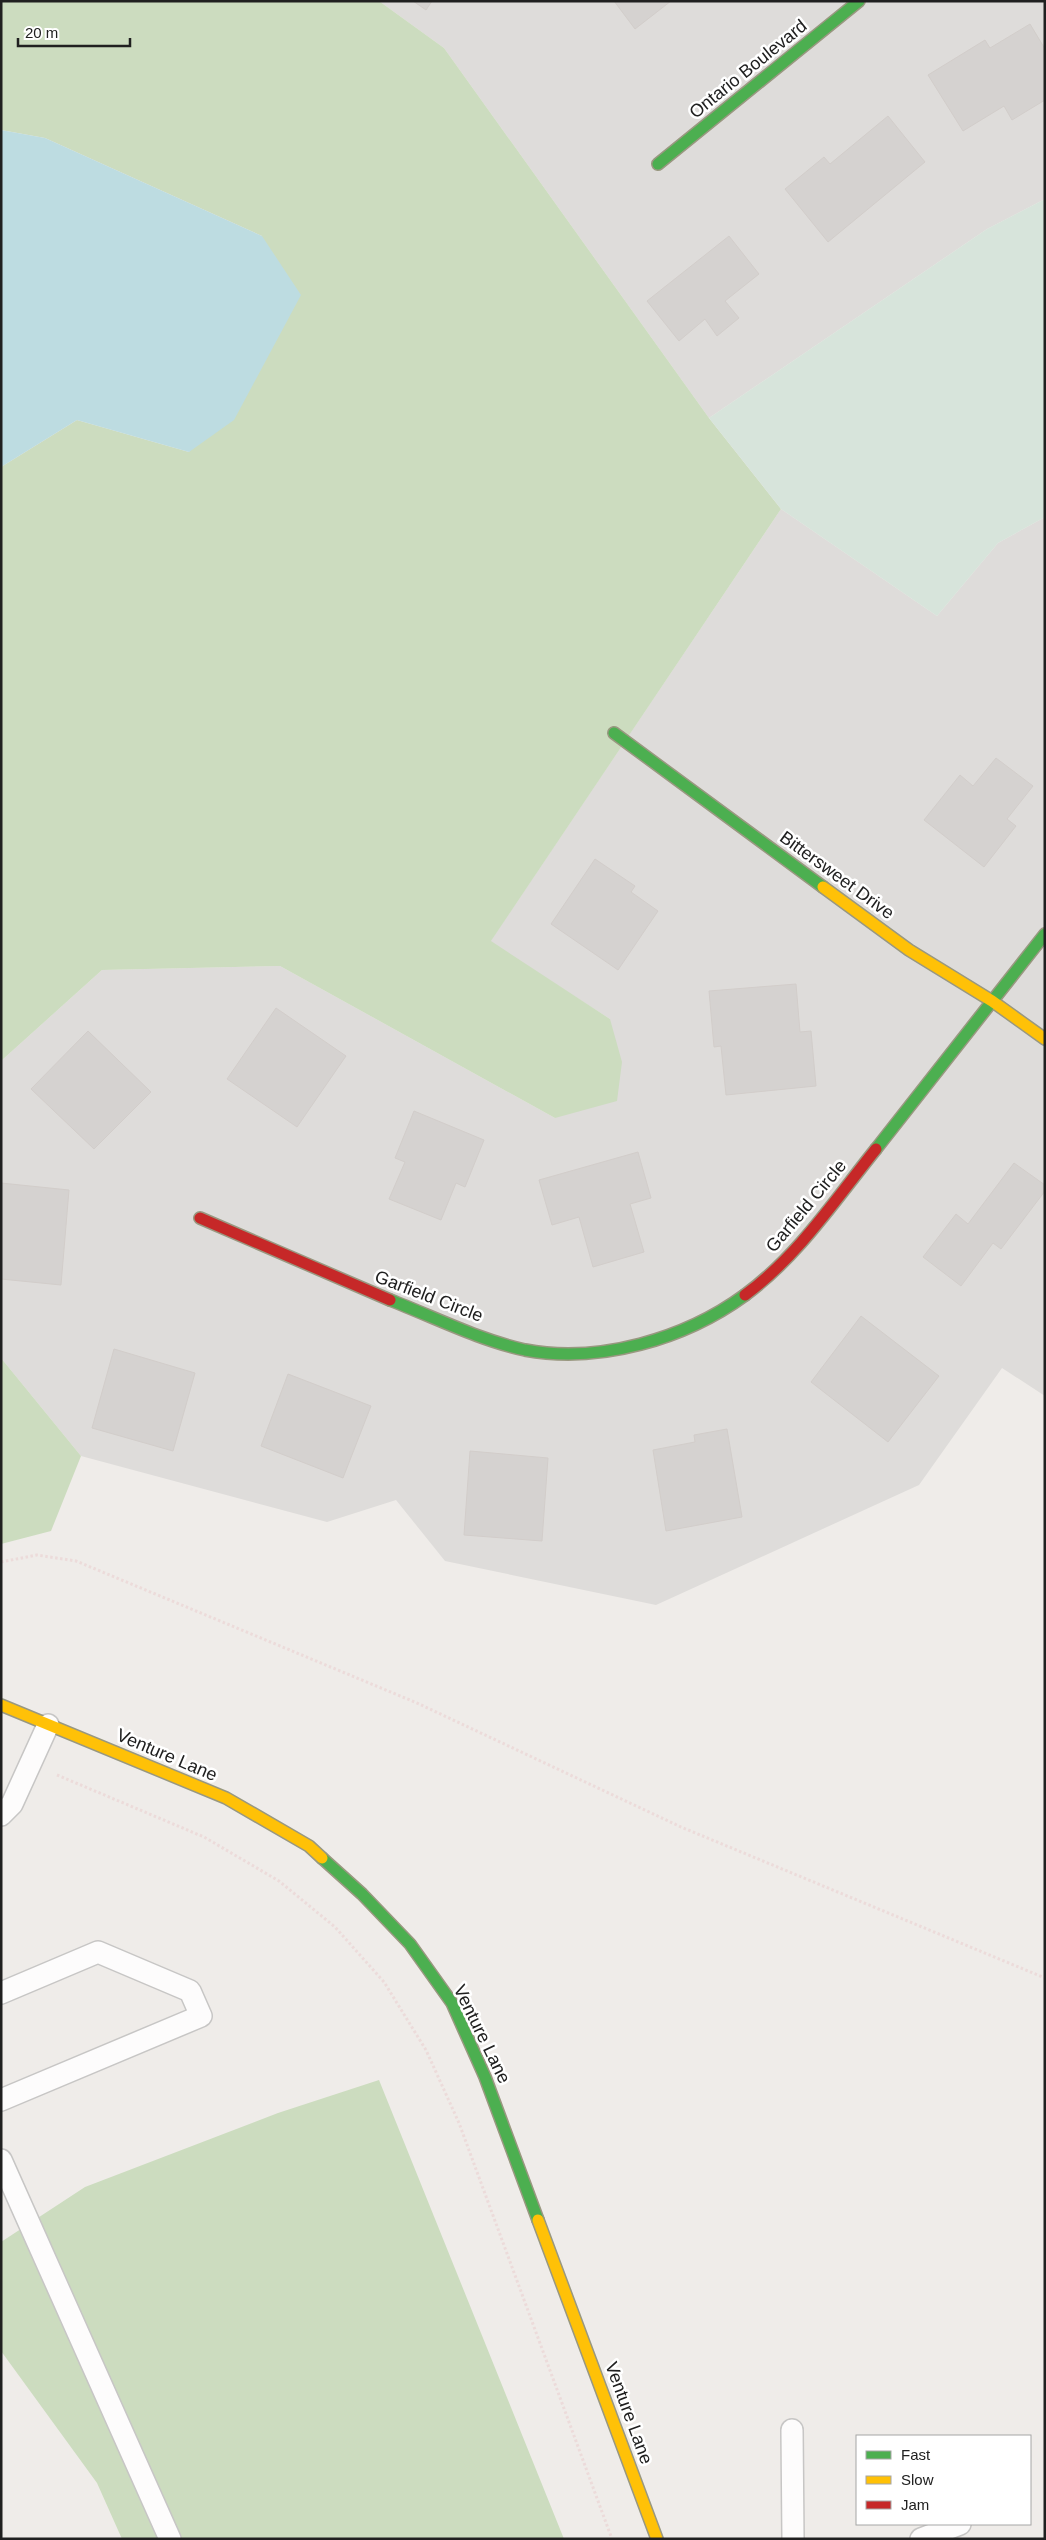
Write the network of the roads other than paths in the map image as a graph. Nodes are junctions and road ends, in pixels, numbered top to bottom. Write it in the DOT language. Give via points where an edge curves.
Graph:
graph roads {
  1 [pos="859,1"];
  2 [pos="658,164"];
  3 [pos="614,733"];
  4 [pos="1045,934"];
  5 [pos="992,1001"];
  6 [pos="1045,1039"];
  7 [pos="200,1218"];
  8 [pos="1,1705"];
  9 [pos="48,1725"];
  10 [pos="1,1815"];
  11 [pos="1,1993"];
  12 [pos="1,2100"];
  13 [pos="1,2160"];
  14 [pos="792,2430"];
  15 [pos="957,2525"];
  16 [pos="170,2539"];
  17 [pos="657,2539"];
  18 [pos="793,2539"];
  19 [pos="921,2539"];
  1 -- 2 [label="street, Ontario Boulevard"];
  3 -- 5 [label="street, Bittersweet Drive" via="909,950"];
  4 -- 5 [label="street, Garfield Circle"];
  5 -- 6 [label="street, Bittersweet Drive"];
  5 -- 7 [label="street, Garfield Circle" via="804,1240 762,1283 727,1308 695,1324 633,1345 588,1352 541,1352 501,1343 372,1293"];
  8 -- 9 [label="street, Venture Lane"];
  9 -- 10 [label="lane" via="12,1804"];
  9 -- 17 [label="street, Venture Lane" via="226,1798 309,1846 410,1944 452,2003 485,2077"];
  11 -- 12 [label="lane" via="98,1952 190,1991 201,2016"];
  13 -- 16 [label="lane"];
  14 -- 18 [label="lane"];
  15 -- 19 [label="lane"];
}
